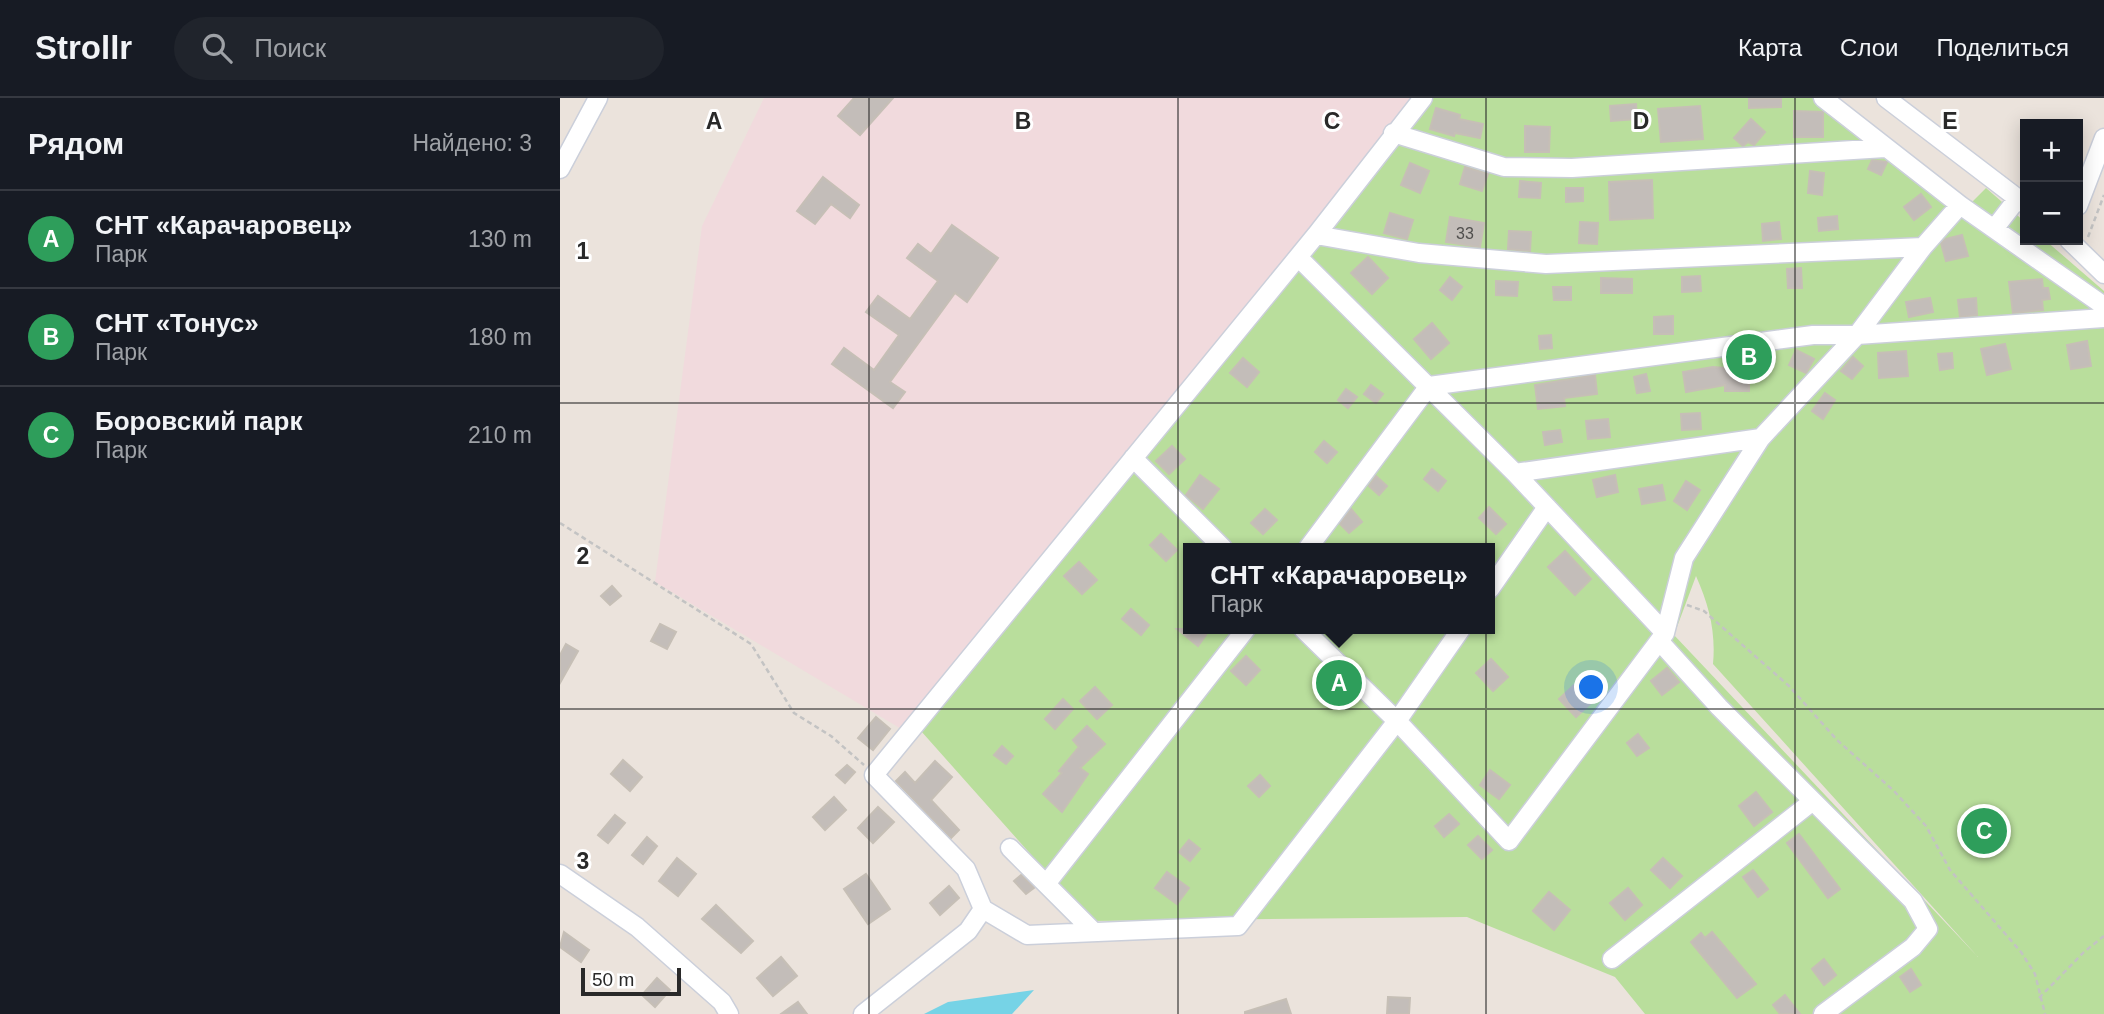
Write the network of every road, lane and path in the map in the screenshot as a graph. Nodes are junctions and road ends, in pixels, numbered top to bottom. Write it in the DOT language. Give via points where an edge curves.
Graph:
graph roads {
  1 [pos="598,98"];
  2 [pos="1423,98"];
  3 [pos="1823,98"];
  4 [pos="1886,98"];
  5 [pos="1393,133"];
  6 [pos="2104,138"];
  7 [pos="1885,148"];
  8 [pos="560,169"];
  9 [pos="2083,193"];
  10 [pos="2104,195"];
  11 [pos="2020,199"];
  12 [pos="2020,203"];
  13 [pos="1960,205"];
  14 [pos="1994,229"];
  15 [pos="1316,235"];
  16 [pos="2074,245"];
  17 [pos="2096,245"];
  18 [pos="1923,247"];
  19 [pos="1298,257"];
  20 [pos="2104,274"];
  21 [pos="2104,306"];
  22 [pos="2104,318"];
  23 [pos="1857,335"];
  24 [pos="1429,386"];
  25 [pos="1761,438"];
  26 [pos="1133,458"];
  27 [pos="1515,472"];
  28 [pos="1547,507"];
  29 [pos="560,523"];
  30 [pos="1218,543"];
  31 [pos="1312,543"];
  32 [pos="1495,581"];
  33 [pos="1673,600"];
  34 [pos="1242,634"];
  35 [pos="1308,634"];
  36 [pos="1457,634"];
  37 [pos="1663,638"];
  38 [pos="1396,721"];
  39 [pos="874,775"];
  40 [pos="1813,801"];
  41 [pos="1010,848"];
  42 [pos="560,874"];
  43 [pos="1046,884"];
  44 [pos="983,909"];
  45 [pos="1094,932"];
  46 [pos="2104,936"];
  47 [pos="1612,959"];
  48 [pos="2039,998"];
  49 [pos="729,1014"];
  50 [pos="863,1014"];
  51 [pos="1823,1014"];
  52 [pos="2045,1014"];
  1 -- 8 [label="street"];
  2 -- 5 [label="street"];
  3 -- 7 [label="street"];
  4 -- 11 [label="street"];
  5 -- 7 [label="street" via="1504,167 1572,168"];
  5 -- 15 [label="street"];
  6 -- 9 [label="street"];
  7 -- 13 [label="street"];
  10 -- 17 [label="path" via="2088,237"];
  12 -- 14 [label="street"];
  13 -- 14 [label="street"];
  13 -- 18 [label="street"];
  14 -- 21 [label="street"];
  15 -- 18 [label="street" via="1419,253 1546,264"];
  15 -- 19 [label="street"];
  16 -- 20 [label="street"];
  18 -- 23 [label="street"];
  19 -- 24 [label="street"];
  19 -- 26 [label="street"];
  22 -- 23 [label="street"];
  23 -- 24 [label="street" via="1814,335"];
  23 -- 25 [label="street"];
  24 -- 27 [label="street"];
  24 -- 31 [label="street"];
  25 -- 27 [label="street"];
  25 -- 33 [label="street" via="1684,558"];
  26 -- 30 [label="street"];
  26 -- 39 [label="street"];
  27 -- 28 [label="street"];
  28 -- 32 [label="street"];
  28 -- 37 [label="street"];
  29 -- 39 [label="path" via="751,644 794,713 831,736"];
  33 -- 37 [label="street"];
  33 -- 48 [label="path" via="1704,611 1734,636 1926,826 1950,870 2021,952 2035,974"];
  34 -- 43 [label="street"];
  35 -- 38 [label="street"];
  36 -- 38 [label="street"];
  37 -- 38 [label="street" via="1509,842"];
  37 -- 40 [label="street"];
  38 -- 45 [label="street" via="1238,926"];
  39 -- 44 [label="street" via="966,869"];
  40 -- 47 [label="street"];
  40 -- 51 [label="street" via="1913,901 1928,929 1913,947"];
  41 -- 43 [label="street"];
  42 -- 49 [label="street" via="637,926 722,1002"];
  43 -- 45 [label="street"];
  44 -- 45 [label="street" via="1027,935"];
  44 -- 50 [label="street" via="968,931"];
  46 -- 48 [label="path"];
  48 -- 52 [label="path"];
}
